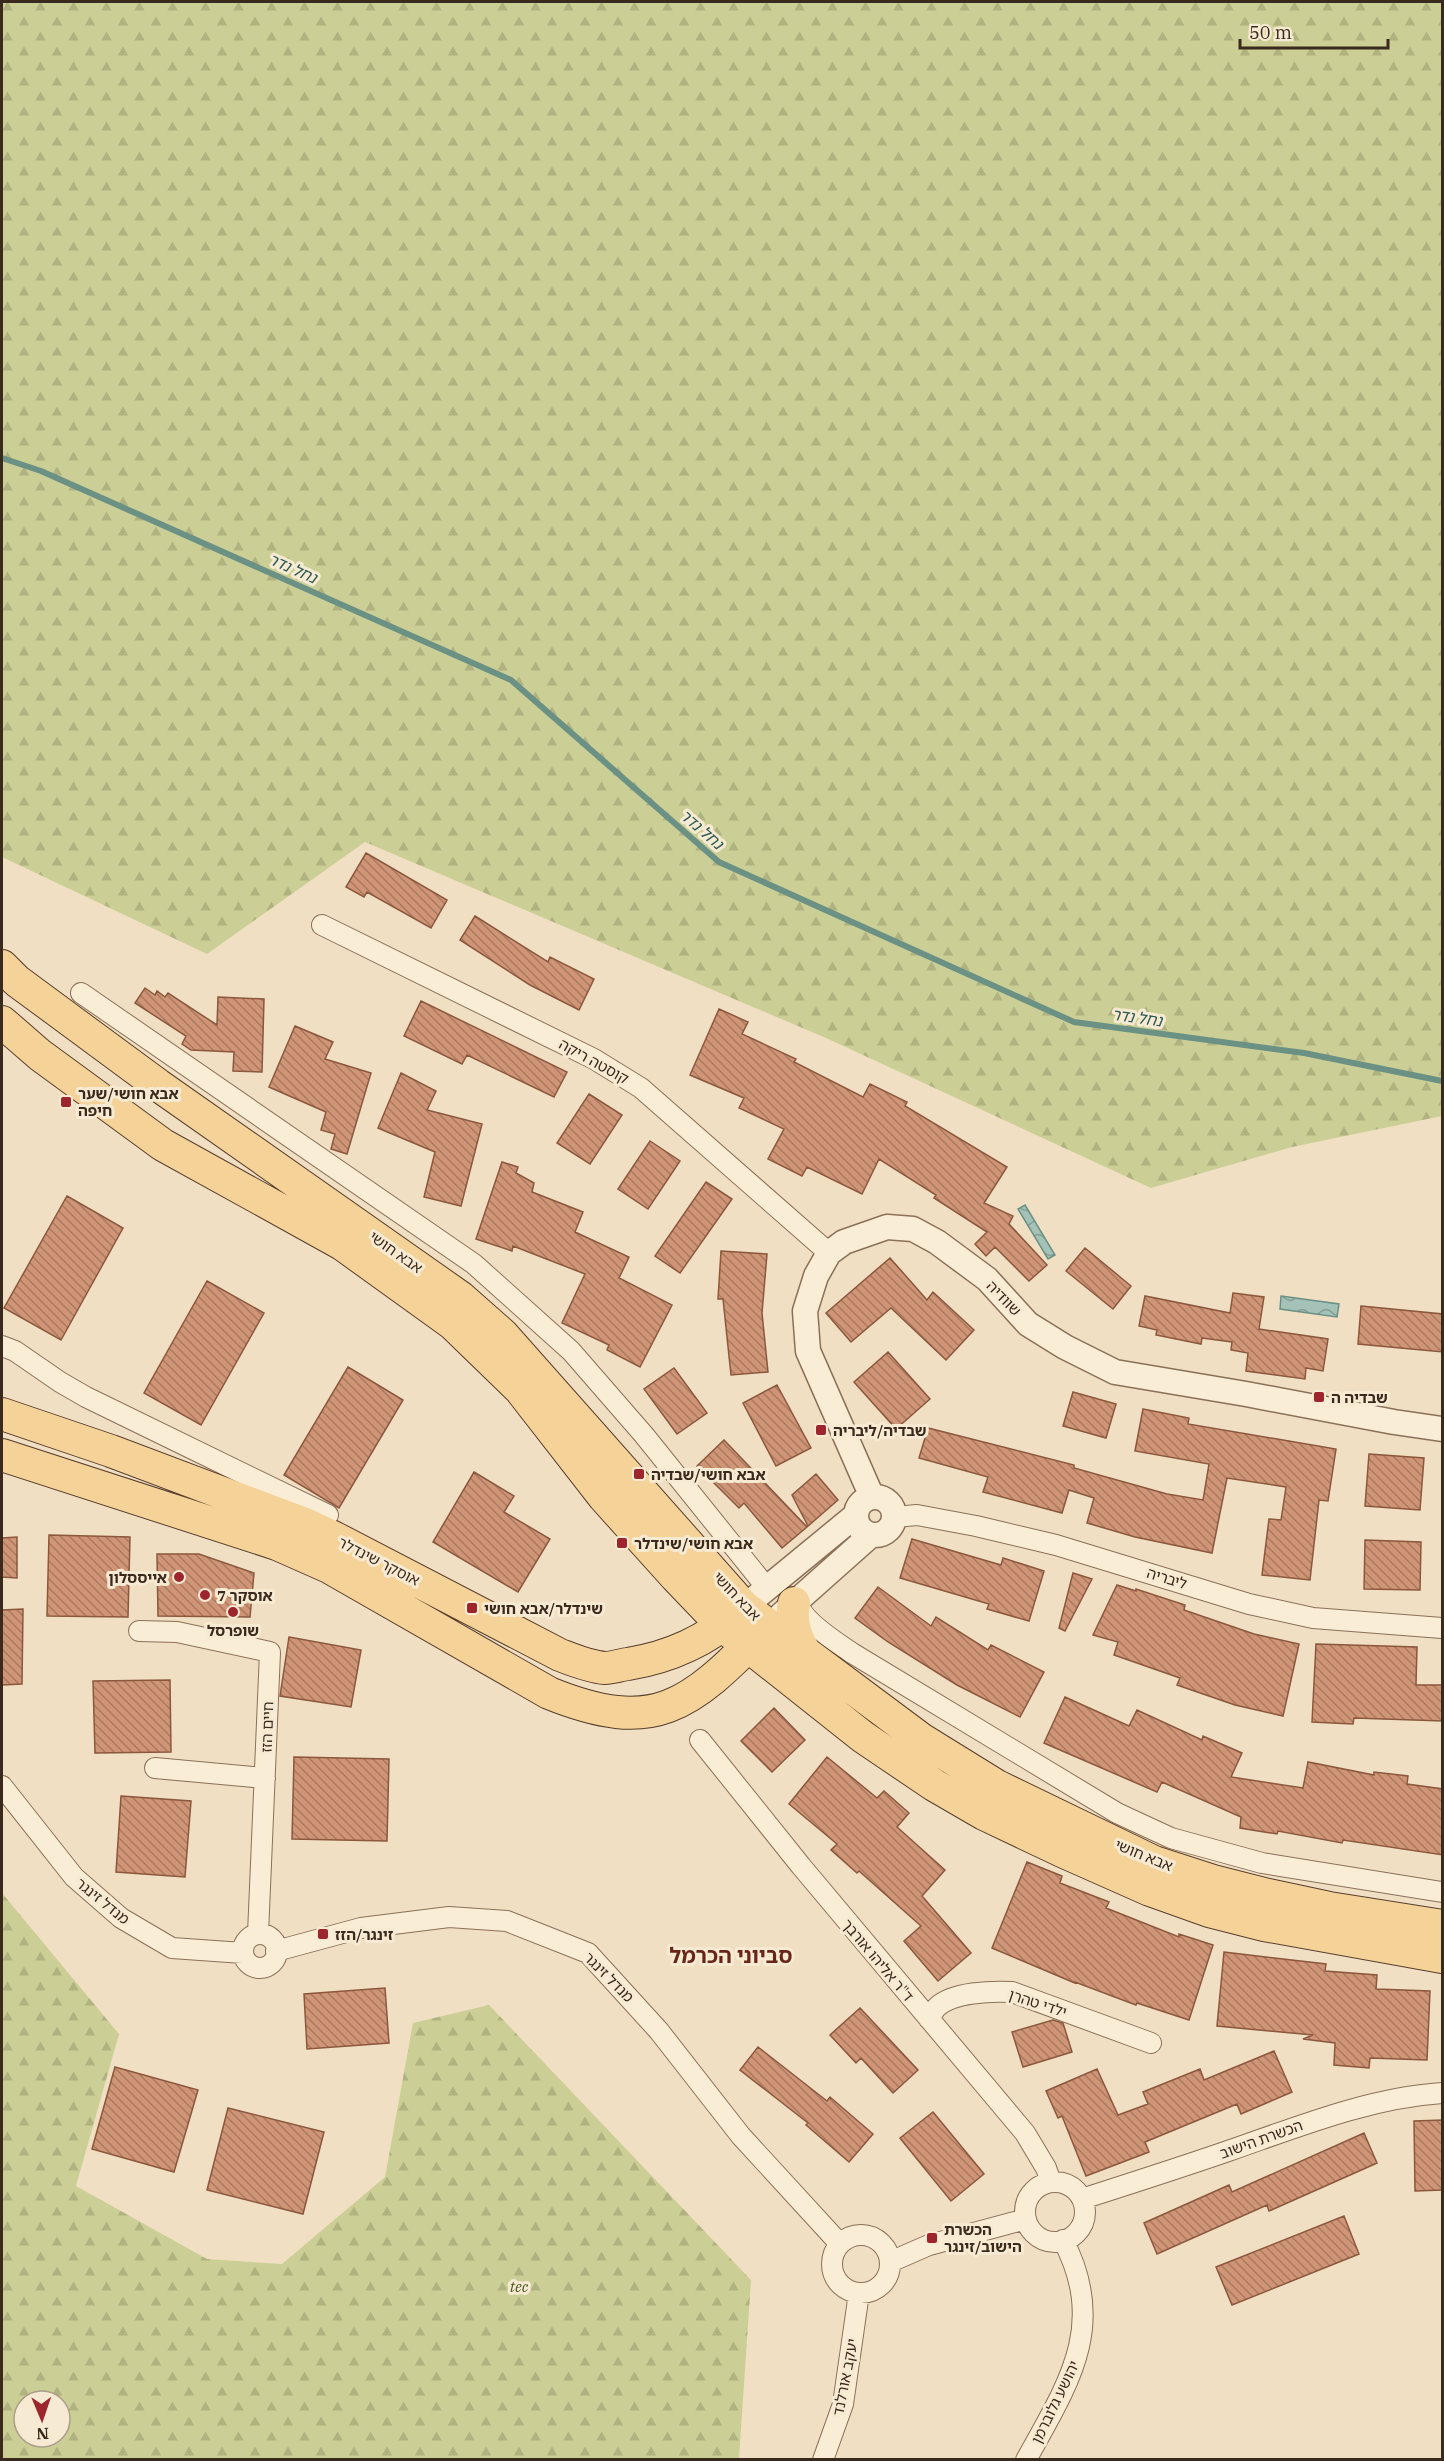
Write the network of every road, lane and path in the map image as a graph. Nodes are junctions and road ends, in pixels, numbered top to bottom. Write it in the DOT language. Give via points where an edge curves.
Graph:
graph roads {
  1 [pos="322,925"];
  2 [pos="2,966"];
  3 [pos="81,993"];
  4 [pos="2,1022"];
  5 [pos="829,1253"];
  6 [pos="2,1346"];
  7 [pos="2,1414"];
  8 [pos="1443,1429"];
  9 [pos="2,1455"];
  10 [pos="872,1497"];
  11 [pos="328,1515"];
  12 [pos="856,1515"];
  13 [pos="895,1517"];
  14 [pos="871,1535"];
  15 [pos="676,1577"];
  16 [pos="796,1601"];
  17 [pos="750,1619"];
  18 [pos="1443,1628"];
  19 [pos="140,1631"];
  20 [pos="680,1651"];
  21 [pos="808,1656"];
  22 [pos="781,1673"];
  23 [pos="720,1675"];
  24 [pos="700,1740"];
  25 [pos="155,1768"];
  26 [pos="265,1778"];
  27 [pos="2,1786"];
  28 [pos="1443,1892"];
  29 [pos="1443,1926"];
  30 [pos="258,1934"];
  31 [pos="276,1951"];
  32 [pos="243,1953"];
  33 [pos="1443,1957"];
  34 [pos="929,2019"];
  35 [pos="1151,2043"];
  36 [pos="1443,2093"];
  37 [pos="1051,2182"];
  38 [pos="1082,2199"];
  39 [pos="1026,2219"];
  40 [pos="1063,2240"];
  41 [pos="840,2244"];
  42 [pos="890,2262"];
  43 [pos="859,2292"];
  44 [pos="823,2460"];
  45 [pos="1026,2460"];
  1 -- 5 [label="street, קוסטה ריקה" via="594,1059 641,1088"];
  2 -- 17 [label="main road, אבא חושי" via="158,1085 468,1304 503,1335"];
  3 -- 17 [label="street, אבא חושי" via="474,1263 578,1359 644,1435"];
  4 -- 15 [label="main road, אבא חושי" via="40,1055 163,1145 342,1244 453,1324 520,1389 604,1497"];
  5 -- 8 [label="street, שוודיה" via="844,1242 887,1227 913,1229 987,1280 1028,1324 1115,1372"];
  5 -- 10 [label="street" via="816,1276 805,1311 808,1351"];
  6 -- 11 [label="street" via="15,1350 86,1397"];
  7 -- 20 [label="main road, אוסקר שינדלר" via="304,1524 560,1655 604,1668"];
  9 -- 23 [label="main road, אוסקר שינדלר" via="277,1544 319,1562 575,1704 612,1712 646,1713 668,1708"];
  10 -- 12 [label="street" via="861,1503"];
  10 -- 13 [label="street" via="888,1501"];
  12 -- 14 [label="street" via="862,1530"];
  12 -- 17 [label="street"];
  13 -- 14 [label="street" via="884,1533"];
  13 -- 18 [label="street, ליבריה" via="917,1515 1056,1545 1249,1604 1314,1618"];
  14 -- 16 [label="street"];
  15 -- 17 [label="main road, אבא חושי"];
  15 -- 20 [label="main road" via="686,1627"];
  16 -- 17 [label="street"];
  16 -- 21 [label="main road" via="792,1620"];
  16 -- 28 [label="street, אבא חושי" via="812,1622 852,1653 1126,1818 1171,1838 1262,1863"];
  17 -- 20 [label="main road, אוסקר שינדלר"];
  17 -- 21 [label="main road, אבא חושי"];
  17 -- 22 [label="main road, אבא חושי"];
  17 -- 23 [label="main road, אוסקר שינדלר"];
  19 -- 26 [label="street, חיים הזז" via="177,1632 270,1652"];
  21 -- 29 [label="main road, אבא חושי" via="921,1739 997,1786 1154,1862 1213,1881 1329,1908"];
  22 -- 23 [label="main road, אוסקר שינדלר" via="748,1668"];
  22 -- 33 [label="main road, אבא חושי" via="863,1737 934,1785 984,1814 1150,1890 1209,1911 1264,1924"];
  24 -- 34 [label="street, ד\"ר אליהו אורבך"];
  25 -- 26 [label="street"];
  26 -- 30 [label="street, חיים הזז"];
  27 -- 32 [label="street, מנדל זינגר" via="74,1877 121,1918 172,1948"];
  30 -- 31 [label="street" via="269,1937"];
  30 -- 32 [label="street" via="245,1942"];
  31 -- 32 [label="street" via="269,1965 258,1968 248,1963"];
  31 -- 41 [label="street, מנדל זינגר" via="361,1928 449,1917 507,1921 588,1953 666,2039 741,2136"];
  34 -- 35 [label="street, ילדי טהרן" via="938,2006 965,1994 1012,1992"];
  34 -- 37 [label="street, ד\"ר אליהו אורבך" via="1025,2133 1047,2168"];
  36 -- 38 [label="street, הכשרת הישוב" via="1392,2099 1322,2118"];
  37 -- 38 [label="street" via="1074,2188"];
  37 -- 39 [label="street" via="1034,2190 1028,2199"];
  38 -- 40 [label="street" via="1082,2226"];
  39 -- 40 [label="street" via="1040,2238"];
  39 -- 42 [label="street" via="929,2245"];
  40 -- 45 [label="street, יהושע גלוברמן" via="1083,2290 1078,2354 1069,2380"];
  41 -- 42 [label="street" via="847,2238 866,2235 883,2245"];
  41 -- 43 [label="street" via="832,2261 833,2270 842,2286"];
  42 -- 43 [label="street" via="889,2272 878,2287"];
  43 -- 44 [label="street, יעקב אורלנד" via="843,2404"];
}
